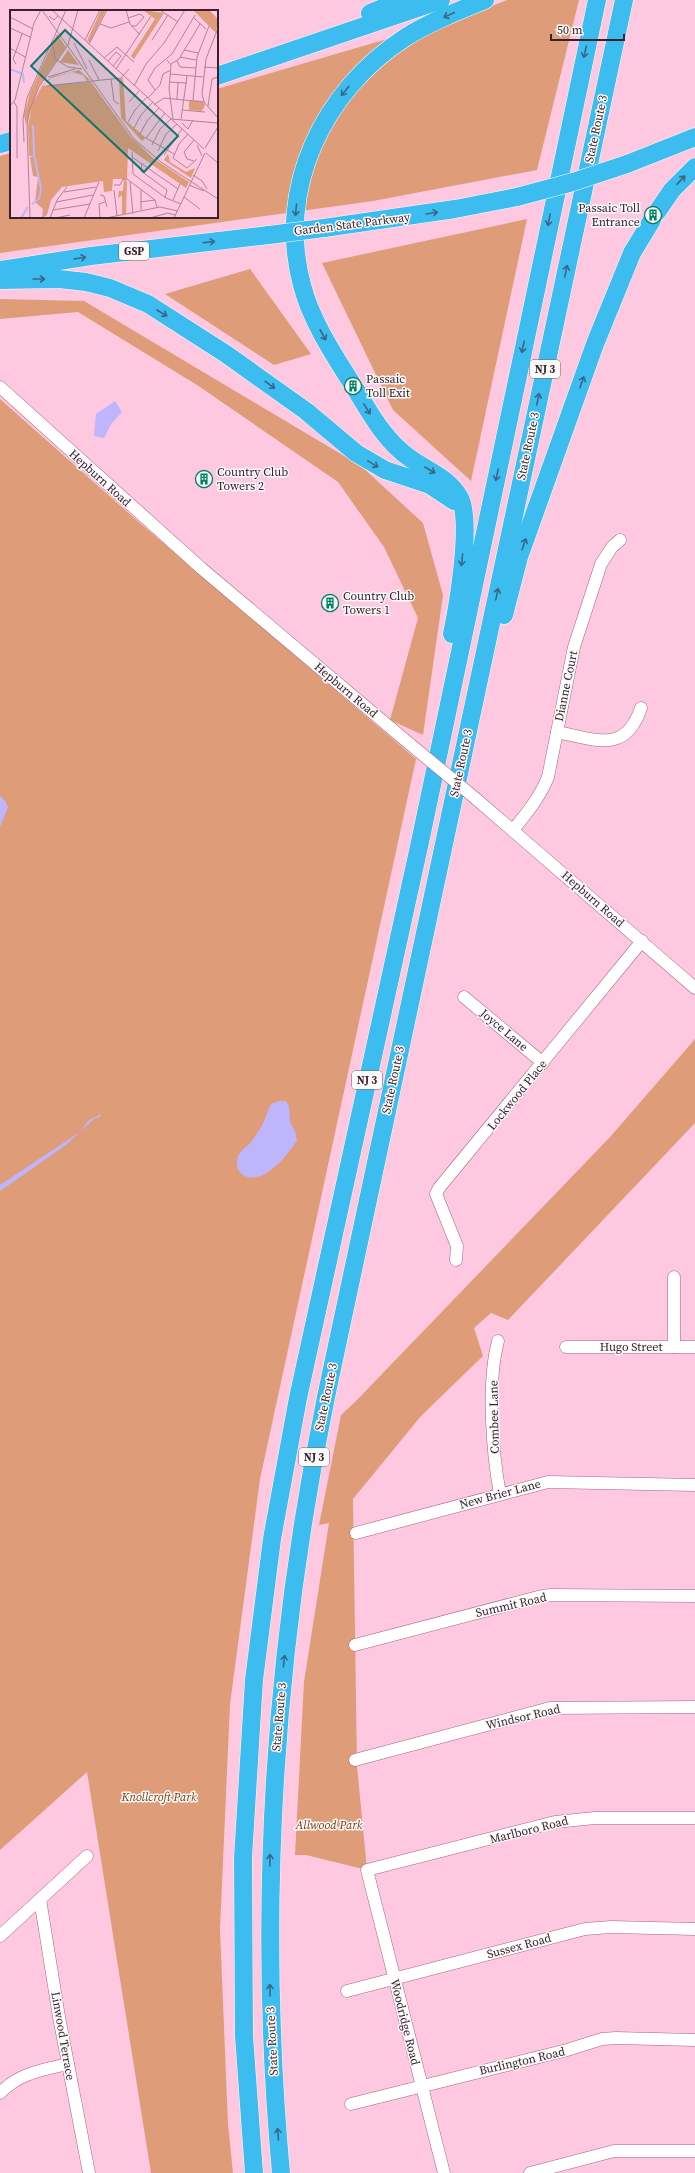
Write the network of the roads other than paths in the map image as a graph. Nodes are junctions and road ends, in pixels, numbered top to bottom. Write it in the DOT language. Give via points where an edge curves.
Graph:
graph roads {
  1 [pos="403,0"];
  2 [pos="441,0"];
  3 [pos="485,0"];
  4 [pos="596,0"];
  5 [pos="624,0"];
  6 [pos="240,69"];
  7 [pos="218,76"];
  8 [pos="695,132"];
  9 [pos="695,137"];
  10 [pos="10,141"];
  11 [pos="0,144"];
  12 [pos="634,162"];
  13 [pos="695,167"];
  14 [pos="0,270"];
  15 [pos="0,280"];
  16 [pos="0,387"];
  17 [pos="464,522"];
  18 [pos="620,540"];
  19 [pos="474,701"];
  20 [pos="641,708"];
  21 [pos="556,732"];
  22 [pos="512,830"];
  23 [pos="642,941"];
  24 [pos="695,988"];
  25 [pos="464,997"];
  26 [pos="543,1062"];
  27 [pos="354,1138"];
  28 [pos="456,1260"];
  29 [pos="674,1277"];
  30 [pos="498,1341"];
  31 [pos="566,1347"];
  32 [pos="674,1347"];
  33 [pos="695,1347"];
  34 [pos="695,1485"];
  35 [pos="500,1494"];
  36 [pos="356,1533"];
  37 [pos="695,1596"];
  38 [pos="355,1645"];
  39 [pos="695,1707"];
  40 [pos="355,1760"];
  41 [pos="695,1818"];
  42 [pos="87,1856"];
  43 [pos="367,1870"];
  44 [pos="40,1899"];
  45 [pos="695,1929"];
  46 [pos="0,1936"];
  47 [pos="395,1979"];
  48 [pos="347,1991"];
  49 [pos="695,2040"];
  50 [pos="68,2064"];
  51 [pos="422,2086"];
  52 [pos="0,2093"];
  53 [pos="351,2104"];
  54 [pos="695,2151"];
  55 [pos="89,2173"];
  56 [pos="254,2173"];
  57 [pos="281,2173"];
  58 [pos="444,2173"];
  59 [pos="530,2173"];
  1 -- 6 [label="highway"];
  2 -- 6 [label="highway"];
  3 -- 17 [label="highway, one-way" via="410,35 385,52 360,75 332,109 306,159 296,210 296,253 299,270 307,300 320,329 353,386 394,445 410,459 443,478 454,489 462,503"];
  4 -- 27 [label="highway, State Route 3 / NJ 3, one-way" via="434,772"];
  19 -- 5 [label="highway, State Route 3 / NJ 3, one-way"];
  6 -- 7 [label="highway"];
  8 -- 12 [label="highway"];
  9 -- 12 [label="highway, Garden State Parkway / GSP"];
  10 -- 11 [label="highway"];
  14 -- 12 [label="highway, Garden State Parkway / GSP, one-way, bridge" via="455,209 517,197"];
  19 -- 13 [label="highway, one-way" via="504,615 519,557 595,344 632,253 672,190"];
  15 -- 17 [label="highway, one-way" via="59,279 86,282 110,288 148,304 226,354 306,411 356,453 376,466 430,485 448,495 457,505"];
  16 -- 22 [label="street, Hepburn Road, bridge" via="195,562"];
  17 -- 27 [label="highway, one-way" via="453,629 373,1009"];
  18 -- 21 [label="street, Dianne Court" via="601,564 574,646"];
  57 -- 19 [label="highway, State Route 3 / NJ 3, one-way" via="272,2034 270,1892 276,1750 290,1608 321,1418"];
  20 -- 21 [label="street" via="634,726 620,738 600,740"];
  21 -- 22 [label="street, Dianne Court" via="548,777 530,809"];
  22 -- 23 [label="street, Hepburn Road"];
  23 -- 24 [label="street, Hepburn Road"];
  23 -- 26 [label="street, Lockwood Place"];
  25 -- 26 [label="street, Joyce Lane"];
  26 -- 28 [label="street, Lockwood Place" via="436,1194 457,1246"];
  27 -- 56 [label="highway, State Route 3 / NJ 3" via="299,1391 282,1482 267,1574 254,1687 244,1822 242,1936 246,2072"];
  29 -- 32 [label="street"];
  30 -- 35 [label="street, Combee Lane" via="494,1357 492,1411 494,1465"];
  31 -- 32 [label="street, Hugo Street"];
  32 -- 33 [label="street, Hugo Street"];
  34 -- 35 [label="street, New Brier Lane" via="548,1482"];
  35 -- 36 [label="street, New Brier Lane"];
  37 -- 38 [label="street, Summit Road" via="550,1595"];
  39 -- 40 [label="street, Windsor Road" via="550,1708"];
  41 -- 43 [label="street, Marlboro Road" via="568,1820"];
  42 -- 44 [label="street"];
  43 -- 47 [label="street, Woodridge Road"];
  44 -- 46 [label="street"];
  44 -- 50 [label="street, Linwood Terrace"];
  45 -- 47 [label="street, Sussex Road" via="585,1929"];
  47 -- 48 [label="street, Sussex Road"];
  47 -- 51 [label="street, Woodridge Road"];
  49 -- 51 [label="street, Burlington Road" via="602,2039"];
  50 -- 52 [label="street" via="30,2072 9,2084"];
  50 -- 55 [label="street, Linwood Terrace"];
  51 -- 53 [label="street, Burlington Road"];
  51 -- 58 [label="street, Woodridge Road"];
  54 -- 59 [label="street" via="614,2151"];
}
